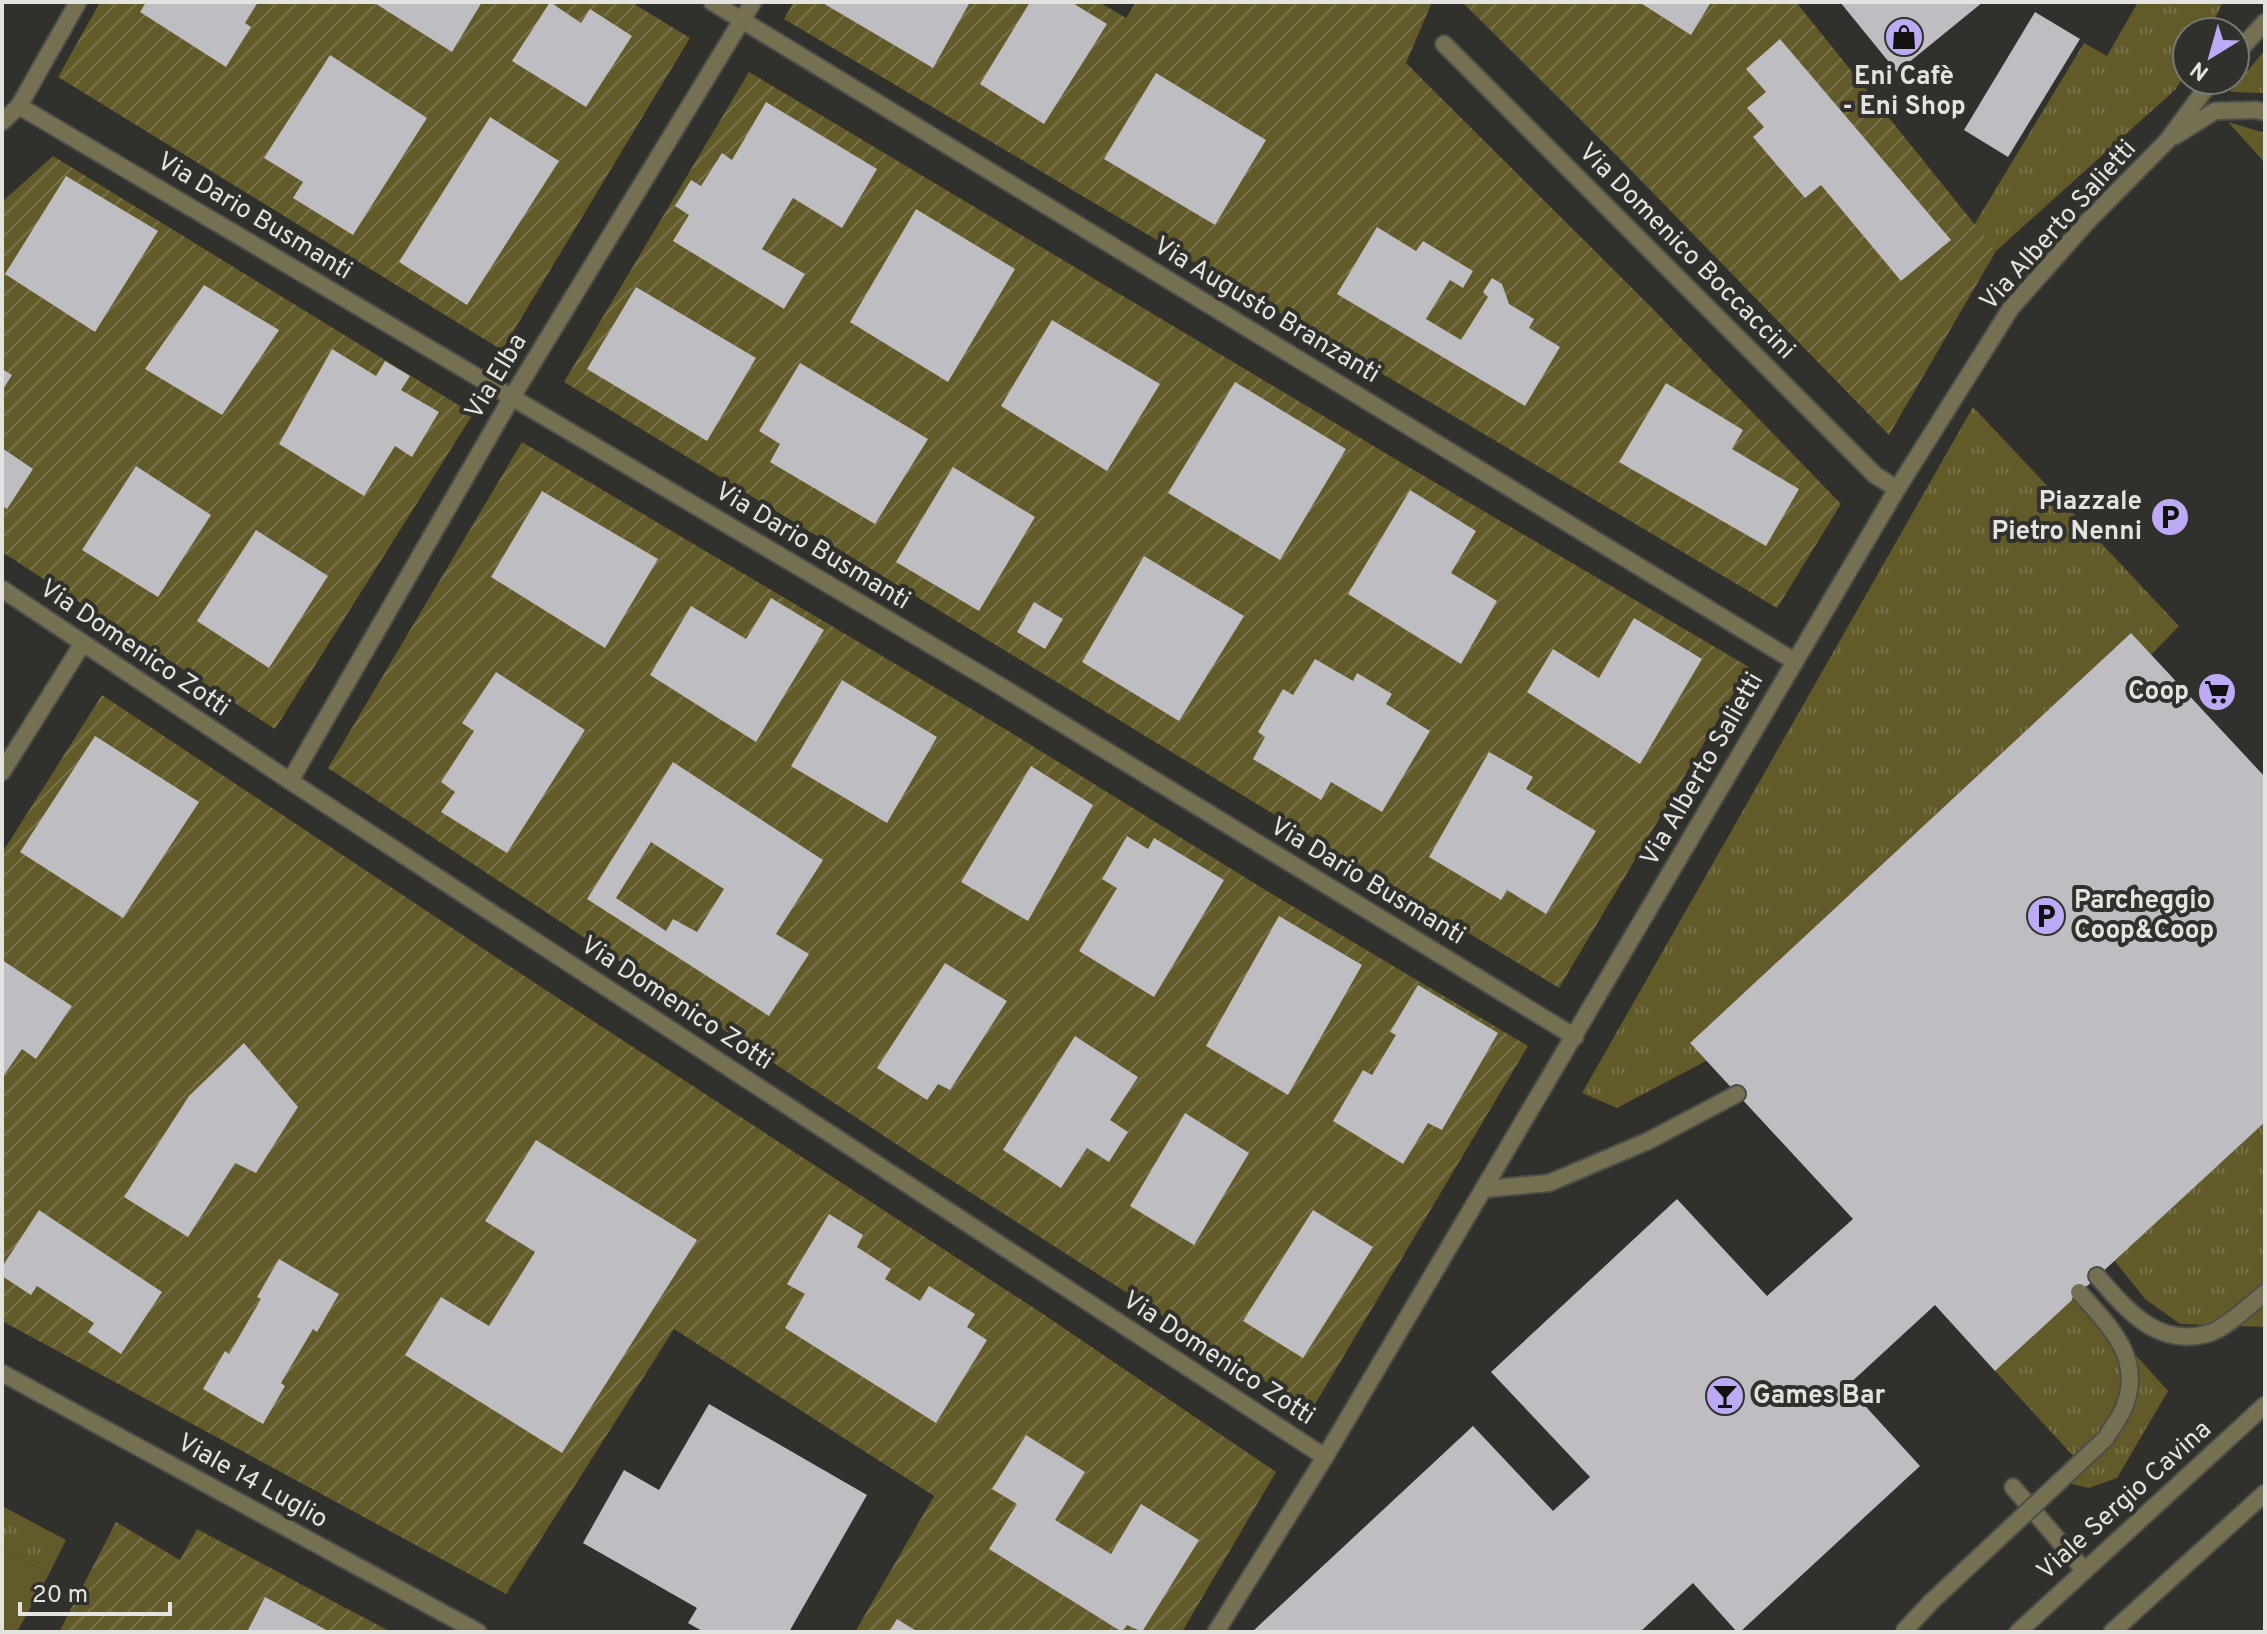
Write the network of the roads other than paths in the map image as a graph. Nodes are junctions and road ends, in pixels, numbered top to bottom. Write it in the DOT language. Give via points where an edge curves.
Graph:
graph roads {
  1 [pos="78,2"];
  2 [pos="712,2"];
  3 [pos="753,2"];
  4 [pos="742,19"];
  5 [pos="2265,22"];
  6 [pos="2251,37"];
  7 [pos="1444,44"];
  8 [pos="2200,96"];
  9 [pos="19,106"];
  10 [pos="2265,112"];
  11 [pos="2,122"];
  12 [pos="2167,141"];
  13 [pos="512,397"];
  14 [pos="1897,489"];
  15 [pos="2,589"];
  16 [pos="83,643"];
  17 [pos="1794,661"];
  18 [pos="2,772"];
  19 [pos="290,781"];
  20 [pos="1575,1037"];
  21 [pos="1737,1094"];
  22 [pos="1484,1189"];
  23 [pos="2097,1276"];
  24 [pos="2079,1292"];
  25 [pos="2265,1293"];
  26 [pos="2,1373"];
  27 [pos="2265,1405"];
  28 [pos="1325,1457"];
  29 [pos="2013,1487"];
  30 [pos="2265,1493"];
  31 [pos="2084,1570"];
  32 [pos="478,1632"];
  33 [pos="1216,1632"];
  34 [pos="1903,1632"];
  35 [pos="2018,1632"];
  36 [pos="2112,1632"];
  1 -- 9 [label="street"];
  2 -- 4 [label="street, Via Augusto Branzanti"];
  3 -- 4 [label="street, Via Elba"];
  4 -- 13 [label="street, Via Elba"];
  4 -- 17 [label="street, Via Augusto Branzanti"];
  5 -- 6 [label="street"];
  7 -- 14 [label="street, Via Domenico Boccaccini" via="1875,475"];
  8 -- 12 [label="street, Via Alberto Salietti"];
  9 -- 11 [label="street"];
  9 -- 13 [label="street, Via Dario Busmanti"];
  10 -- 12 [label="street, Via Alberto Salietti" via="2215,111"];
  12 -- 14 [label="street, Via Alberto Salietti" via="2011,308"];
  13 -- 19 [label="street, Via Elba"];
  13 -- 20 [label="street, Via Dario Busmanti" via="1002,687"];
  14 -- 17 [label="street, Via Alberto Salietti"];
  15 -- 16 [label="street, Via Domenico Zotti"];
  16 -- 18 [label="street"];
  16 -- 19 [label="street, Via Domenico Zotti"];
  17 -- 20 [label="street, Via Alberto Salietti"];
  19 -- 28 [label="street, Via Domenico Zotti"];
  20 -- 22 [label="street, Via Alberto Salietti"];
  21 -- 22 [label="street" via="1648,1141 1549,1183"];
  22 -- 28 [label="street, Via Alberto Salietti"];
  23 -- 25 [label="street" via="2147,1327 2186,1337 2212,1333"];
  24 -- 34 [label="street, bridge" via="2120,1339 2129,1386 2124,1407 2106,1438"];
  26 -- 32 [label="street, Viale 14 Luglio"];
  27 -- 31 [label="street, Viale Sergio Cavina"];
  28 -- 33 [label="street, Via Alberto Salietti"];
  29 -- 31 [label="street"];
  30 -- 36 [label="street"];
  31 -- 35 [label="street, Viale Sergio Cavina"];
}
